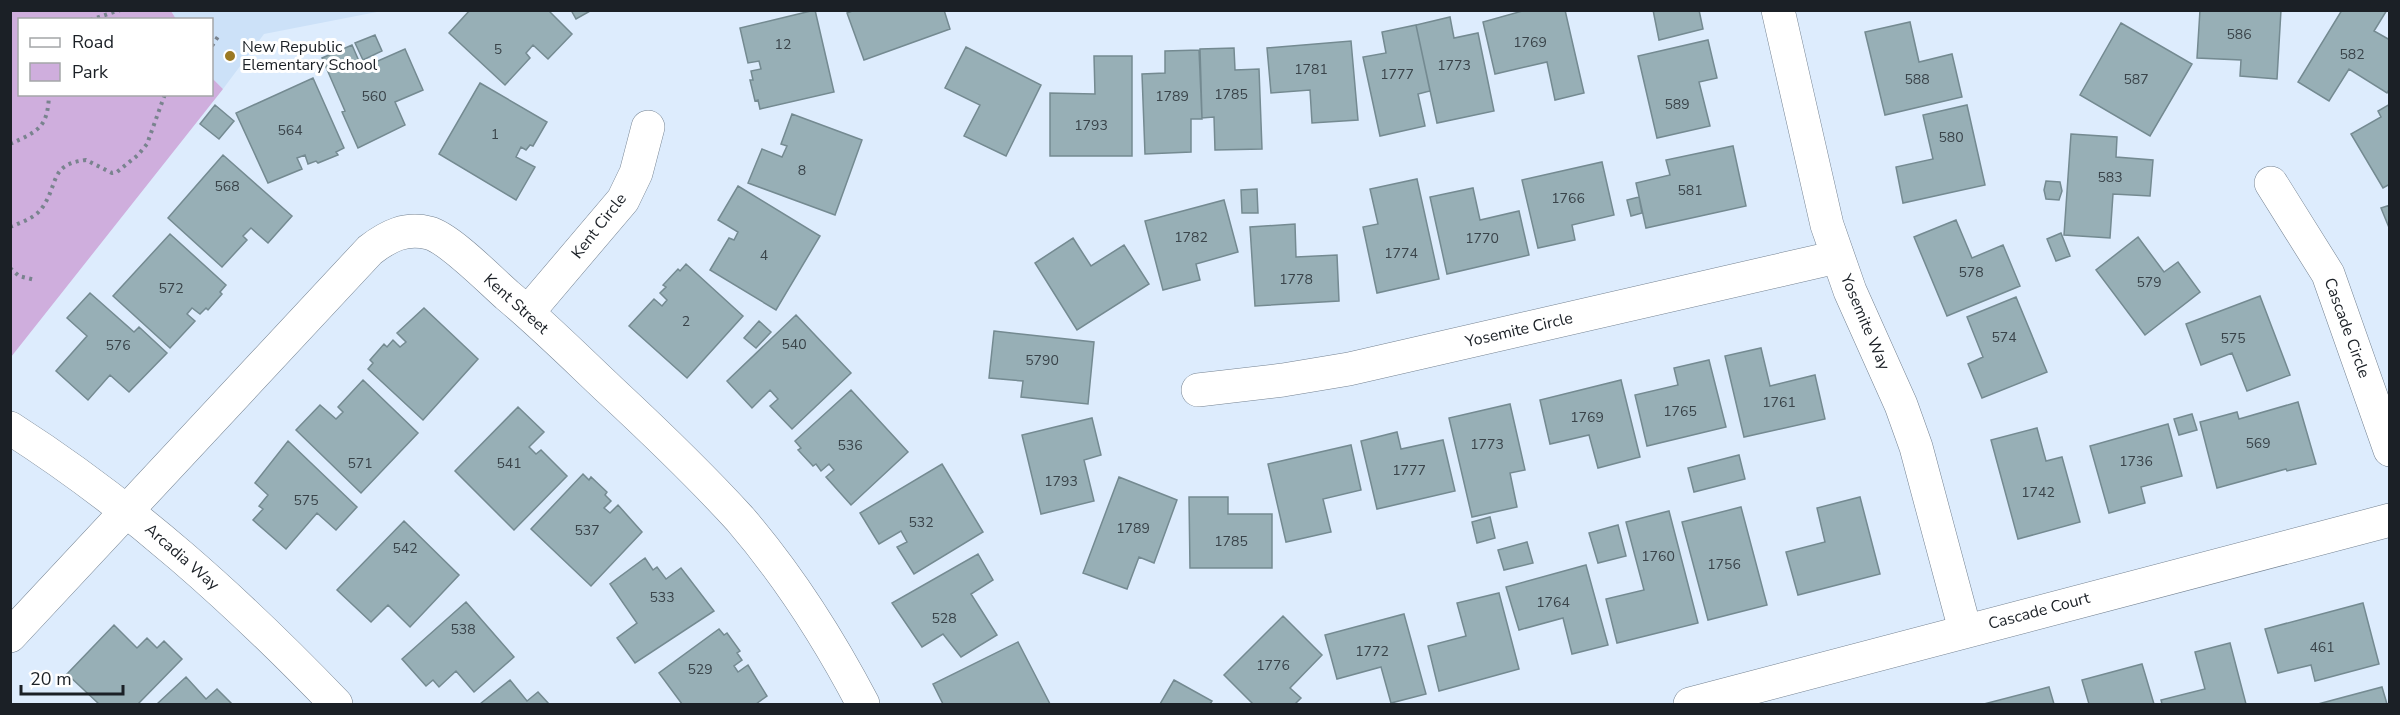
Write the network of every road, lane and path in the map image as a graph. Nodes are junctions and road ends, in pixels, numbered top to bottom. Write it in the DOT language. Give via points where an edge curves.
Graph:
graph roads {
  1 [pos="120,10"];
  2 [pos="1778,10"];
  3 [pos="96,18"];
  4 [pos="219,35"];
  5 [pos="213,44"];
  6 [pos="49,96"];
  7 [pos="164,96"];
  8 [pos="648,127"];
  9 [pos="10,144"];
  10 [pos="2271,183"];
  11 [pos="10,226"];
  12 [pos="1837,257"];
  13 [pos="10,268"];
  14 [pos="35,280"];
  15 [pos="528,312"];
  16 [pos="1198,390"];
  17 [pos="10,428"];
  18 [pos="2390,450"];
  19 [pos="126,510"];
  20 [pos="2390,520"];
  21 [pos="1965,630"];
  22 [pos="10,636"];
  23 [pos="336,705"];
  24 [pos="863,705"];
  25 [pos="1690,705"];
  1 -- 3 [label="path"];
  2 -- 12 [label="street, Yosemite Way" via="1816,184"];
  4 -- 5 [label="path"];
  6 -- 9 [label="path" via="43,125"];
  7 -- 11 [label="path" via="147,144 138,155 117,172 86,160 66,165 56,174 42,208 34,216"];
  8 -- 15 [label="street, Kent Circle" via="636,173 623,200"];
  10 -- 18 [label="street, Cascade Circle" via="2328,274"];
  12 -- 16 [label="street, Yosemite Circle" via="1349,369"];
  12 -- 21 [label="street, Yosemite Way" via="1916,447"];
  13 -- 14 [label="path" via="19,276"];
  15 -- 19 [label="street, Kent Street" via="431,233 399,233 384,239"];
  15 -- 24 [label="street, Kent Street" via="741,520 819,628"];
  17 -- 19 [label="street, Arcadia Way"];
  19 -- 22 [label="street, Kent Street"];
  19 -- 23 [label="street, Arcadia Way" via="267,633"];
  20 -- 21 [label="street, Cascade Court"];
  21 -- 25 [label="street, Cascade Court"];
}
